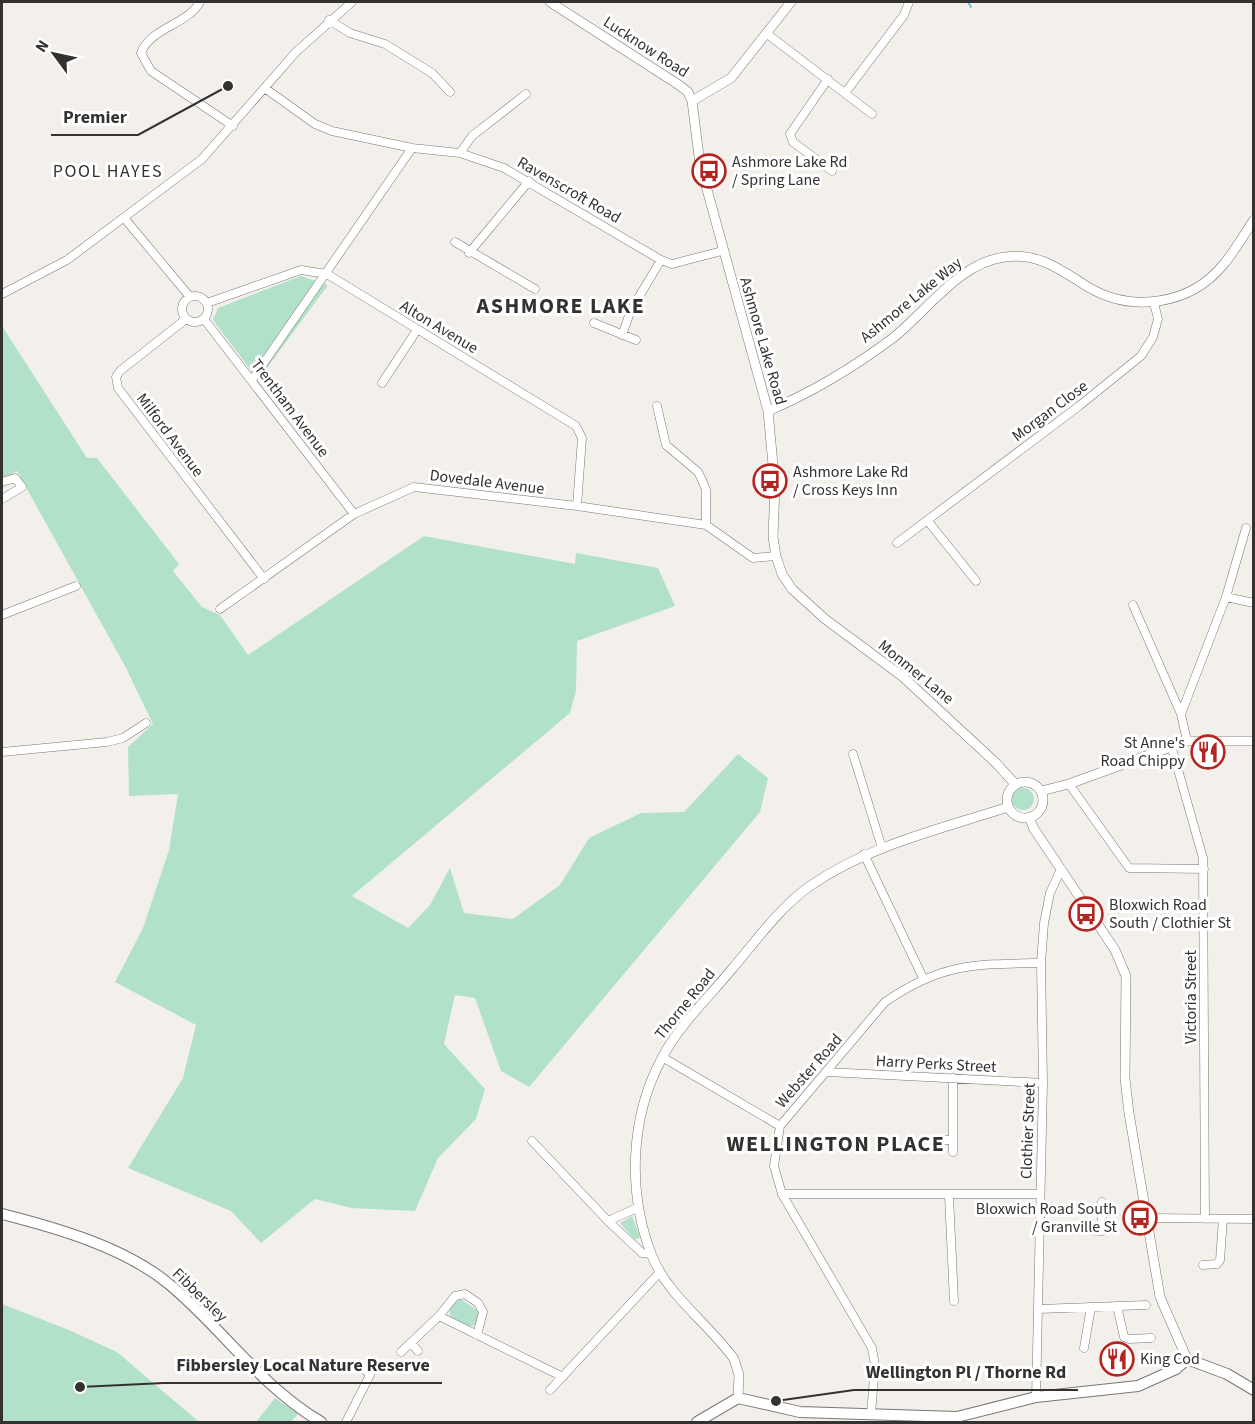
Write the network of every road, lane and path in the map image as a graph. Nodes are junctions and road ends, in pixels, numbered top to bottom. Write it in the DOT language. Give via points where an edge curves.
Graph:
graph roads {
  1 [pos="200,2"];
  2 [pos="352,2"];
  3 [pos="550,2"];
  4 [pos="790,2"];
  5 [pos="909,2"];
  6 [pos="329,20"];
  7 [pos="766,33"];
  8 [pos="828,80"];
  9 [pos="266,89"];
  10 [pos="450,92"];
  11 [pos="526,93"];
  12 [pos="845,93"];
  13 [pos="692,101"];
  14 [pos="872,114"];
  15 [pos="234,126"];
  16 [pos="412,148"];
  17 [pos="460,153"];
  18 [pos="832,171"];
  19 [pos="529,181"];
  20 [pos="125,219"];
  21 [pos="1254,220"];
  22 [pos="455,242"];
  23 [pos="722,251"];
  24 [pos="469,253"];
  25 [pos="661,260"];
  26 [pos="327,274"];
  27 [pos="535,289"];
  28 [pos="2,294"];
  29 [pos="190,297"];
  30 [pos="207,303"];
  31 [pos="1154,303"];
  32 [pos="186,319"];
  33 [pos="204,319"];
  34 [pos="594,323"];
  35 [pos="417,330"];
  36 [pos="622,335"];
  37 [pos="636,340"];
  38 [pos="252,380"];
  39 [pos="382,383"];
  40 [pos="657,406"];
  41 [pos="768,411"];
  42 [pos="2,482"];
  43 [pos="2,500"];
  44 [pos="577,506"];
  45 [pos="354,514"];
  46 [pos="927,520"];
  47 [pos="706,525"];
  48 [pos="1246,528"];
  49 [pos="897,543"];
  50 [pos="776,556"];
  51 [pos="264,579"];
  52 [pos="976,581"];
  53 [pos="76,586"];
  54 [pos="792,589"];
  55 [pos="1226,597"];
  56 [pos="1254,603"];
  57 [pos="1133,605"];
  58 [pos="220,609"];
  59 [pos="2,615"];
  60 [pos="1181,714"];
  61 [pos="146,723"];
  62 [pos="1187,741"];
  63 [pos="1254,741"];
  64 [pos="1171,745"];
  65 [pos="2,752"];
  66 [pos="853,754"];
  67 [pos="1015,784"];
  68 [pos="1069,784"];
  69 [pos="1041,791"];
  70 [pos="1008,807"];
  71 [pos="1029,817"];
  72 [pos="882,848"];
  73 [pos="864,854"];
  74 [pos="1061,869"];
  75 [pos="1204,869"];
  76 [pos="1041,963"];
  77 [pos="922,978"];
  78 [pos="662,1057"];
  79 [pos="827,1072"];
  80 [pos="953,1078"];
  81 [pos="1043,1083"];
  82 [pos="780,1126"];
  83 [pos="936,1140"];
  84 [pos="953,1140"];
  85 [pos="532,1141"];
  86 [pos="953,1152"];
  87 [pos="782,1194"];
  88 [pos="1039,1194"];
  89 [pos="949,1196"];
  90 [pos="1102,1202"];
  91 [pos="639,1207"];
  92 [pos="2,1214"];
  93 [pos="1148,1218"];
  94 [pos="1205,1218"];
  95 [pos="1223,1219"];
  96 [pos="1254,1219"];
  97 [pos="608,1221"];
  98 [pos="1039,1228"];
  99 [pos="651,1254"];
  100 [pos="1203,1264"];
  101 [pos="660,1272"];
  102 [pos="954,1302"];
  103 [pos="1146,1305"];
  104 [pos="1117,1306"];
  105 [pos="1091,1307"];
  106 [pos="1039,1309"];
  107 [pos="439,1316"];
  108 [pos="477,1335"];
  109 [pos="1151,1338"];
  110 [pos="411,1342"];
  111 [pos="1084,1348"];
  112 [pos="418,1351"];
  113 [pos="401,1352"];
  114 [pos="1187,1359"];
  115 [pos="360,1365"];
  116 [pos="562,1377"];
  117 [pos="550,1390"];
  118 [pos="1254,1390"];
  119 [pos="1036,1397"];
  120 [pos="738,1398"];
  121 [pos="871,1414"];
  122 [pos="315,1420"];
  123 [pos="958,1420"];
  124 [pos="346,1422"];
  125 [pos="697,1422"];
  1 -- 15 [label="street" via="145,43 141,53 152,71"];
  2 -- 6 [label="street"];
  3 -- 13 [label="street, Lucknow Road" via="679,85"];
  4 -- 7 [label="street"];
  5 -- 12 [label="street" via="904,15"];
  6 -- 9 [label="street"];
  6 -- 10 [label="street" via="350,33 385,44 432,73"];
  7 -- 8 [label="street"];
  7 -- 13 [label="street" via="731,78"];
  8 -- 12 [label="street"];
  8 -- 18 [label="street" via="790,134 793,142"];
  9 -- 15 [label="street"];
  9 -- 16 [label="street, Ravenscroft Road" via="315,124 332,131"];
  11 -- 17 [label="street" via="472,136"];
  12 -- 14 [label="street"];
  13 -- 23 [label="street, Ashmore Lake Road" via="700,164"];
  15 -- 20 [label="street" via="202,159"];
  16 -- 17 [label="street, Ravenscroft Road"];
  16 -- 26 [label="street"];
  17 -- 19 [label="street, Ravenscroft Road"];
  19 -- 24 [label="street"];
  19 -- 25 [label="street, Ravenscroft Road"];
  20 -- 28 [label="street" via="67,260"];
  20 -- 29 [label="street"];
  21 -- 31 [label="street, Ashmore Lake Way" via="1214,275 1198,288"];
  22 -- 24 [label="street"];
  23 -- 25 [label="street" via="672,264"];
  23 -- 41 [label="street, Ashmore Lake Road"];
  24 -- 27 [label="street" via="501,267"];
  25 -- 36 [label="street" via="631,310"];
  26 -- 30 [label="street, Alton Avenue" via="301,270"];
  26 -- 35 [label="street, Alton Avenue"];
  26 -- 38 [label="street"];
  29 -- 30 [label="street"];
  29 -- 32 [label="street" via="183,305"];
  30 -- 33 [label="street"];
  31 -- 41 [label="street, Ashmore Lake Way" via="1106,297 1047,261 1022,256 991,260 959,278 891,339 805,396"];
  31 -- 46 [label="street, Morgan Close" via="1158,320 1141,356"];
  32 -- 33 [label="street" via="197,323"];
  32 -- 51 [label="street, Milford Avenue" via="120,370 116,377 118,388"];
  33 -- 38 [label="street, Trentham Avenue"];
  34 -- 36 [label="street"];
  35 -- 39 [label="street"];
  35 -- 44 [label="street, Alton Avenue" via="576,426 582,438"];
  36 -- 37 [label="street"];
  38 -- 45 [label="street, Trentham Avenue"];
  40 -- 47 [label="street" via="666,445 702,480 706,490"];
  41 -- 50 [label="street, Ashmore Lake Road" via="774,454"];
  42 -- 43 [label="street" via="15,478 22,487"];
  44 -- 45 [label="street, Dovedale Avenue" via="414,487"];
  44 -- 47 [label="street, Dovedale Avenue"];
  45 -- 51 [label="street, Dovedale Avenue"];
  46 -- 49 [label="street, Morgan Close"];
  46 -- 52 [label="street"];
  47 -- 50 [label="street, Dovedale Avenue" via="753,558"];
  48 -- 55 [label="street"];
  50 -- 54 [label="street, Ashmore Lake Road"];
  51 -- 58 [label="street, Dovedale Avenue"];
  53 -- 59 [label="street"];
  54 -- 67 [label="street, Monmer Lane" via="832,625 903,676"];
  55 -- 56 [label="street"];
  55 -- 60 [label="street"];
  57 -- 60 [label="street"];
  60 -- 62 [label="street"];
  61 -- 65 [label="street" via="123,738 106,742"];
  62 -- 63 [label="street"];
  62 -- 64 [label="street"];
  64 -- 68 [label="street"];
  64 -- 75 [label="street, Victoria Street"];
  66 -- 72 [label="street"];
  67 -- 69 [label="street" via="1030,782"];
  67 -- 70 [label="street" via="1006,796"];
  68 -- 69 [label="street"];
  68 -- 75 [label="street" via="1129,868"];
  69 -- 71 [label="street" via="1042,806"];
  70 -- 71 [label="street" via="1017,816"];
  70 -- 72 [label="street, Thorne Road"];
  71 -- 74 [label="street"];
  72 -- 73 [label="street, Thorne Road"];
  73 -- 77 [label="street"];
  73 -- 78 [label="street, Thorne Road" via="809,886 774,920"];
  74 -- 76 [label="street, Clothier Street" via="1050,892"];
  74 -- 93 [label="street" via="1115,950 1126,976 1125,1079"];
  75 -- 94 [label="street, Victoria Street"];
  76 -- 77 [label="street, Webster Road" via="955,967"];
  76 -- 81 [label="street, Clothier Street"];
  77 -- 79 [label="street, Webster Road" via="885,1002"];
  78 -- 82 [label="street"];
  78 -- 91 [label="street, Thorne Road" via="637,1123"];
  79 -- 80 [label="street, Harry Perks Street"];
  79 -- 82 [label="street, Webster Road"];
  80 -- 81 [label="street, Harry Perks Street"];
  80 -- 84 [label="street"];
  81 -- 88 [label="street, Clothier Street"];
  82 -- 87 [label="street, Webster Road" via="774,1166"];
  83 -- 84 [label="street"];
  84 -- 86 [label="street"];
  85 -- 97 [label="street"];
  87 -- 89 [label="street"];
  87 -- 121 [label="street, Webster Road" via="872,1348 875,1365"];
  88 -- 89 [label="street"];
  88 -- 98 [label="street, Clothier Street"];
  89 -- 102 [label="street"];
  90 -- 98 [label="street" via="1102,1232"];
  91 -- 97 [label="street"];
  91 -- 99 [label="street, Thorne Road"];
  92 -- 122 [label="main road, Fibbersley" via="62,1229 164,1280 277,1391"];
  93 -- 94 [label="street"];
  93 -- 114 [label="street" via="1163,1305"];
  94 -- 95 [label="street"];
  95 -- 96 [label="street"];
  95 -- 100 [label="street" via="1220,1260 1217,1264"];
  97 -- 99 [label="street" via="642,1253"];
  98 -- 106 [label="street, Clothier Street"];
  99 -- 101 [label="street, Thorne Road"];
  101 -- 116 [label="street"];
  101 -- 120 [label="street, Thorne Road" via="734,1359 739,1375"];
  103 -- 104 [label="street"];
  104 -- 105 [label="street"];
  104 -- 109 [label="street" via="1124,1337"];
  105 -- 106 [label="street"];
  105 -- 111 [label="street"];
  106 -- 119 [label="street, Clothier Street"];
  107 -- 108 [label="street"];
  107 -- 108 [label="street" via="455,1296 469,1296 483,1312"];
  107 -- 110 [label="street"];
  108 -- 116 [label="street"];
  110 -- 112 [label="street"];
  110 -- 113 [label="street"];
  114 -- 118 [label="main road" via="1227,1374"];
  114 -- 119 [label="main road" via="1176,1369 1138,1386"];
  115 -- 124 [label="street" via="370,1375"];
  116 -- 117 [label="street"];
  119 -- 123 [label="main road"];
  120 -- 121 [label="main road" via="800,1412"];
  120 -- 125 [label="main road"];
  121 -- 123 [label="main road"];
}
